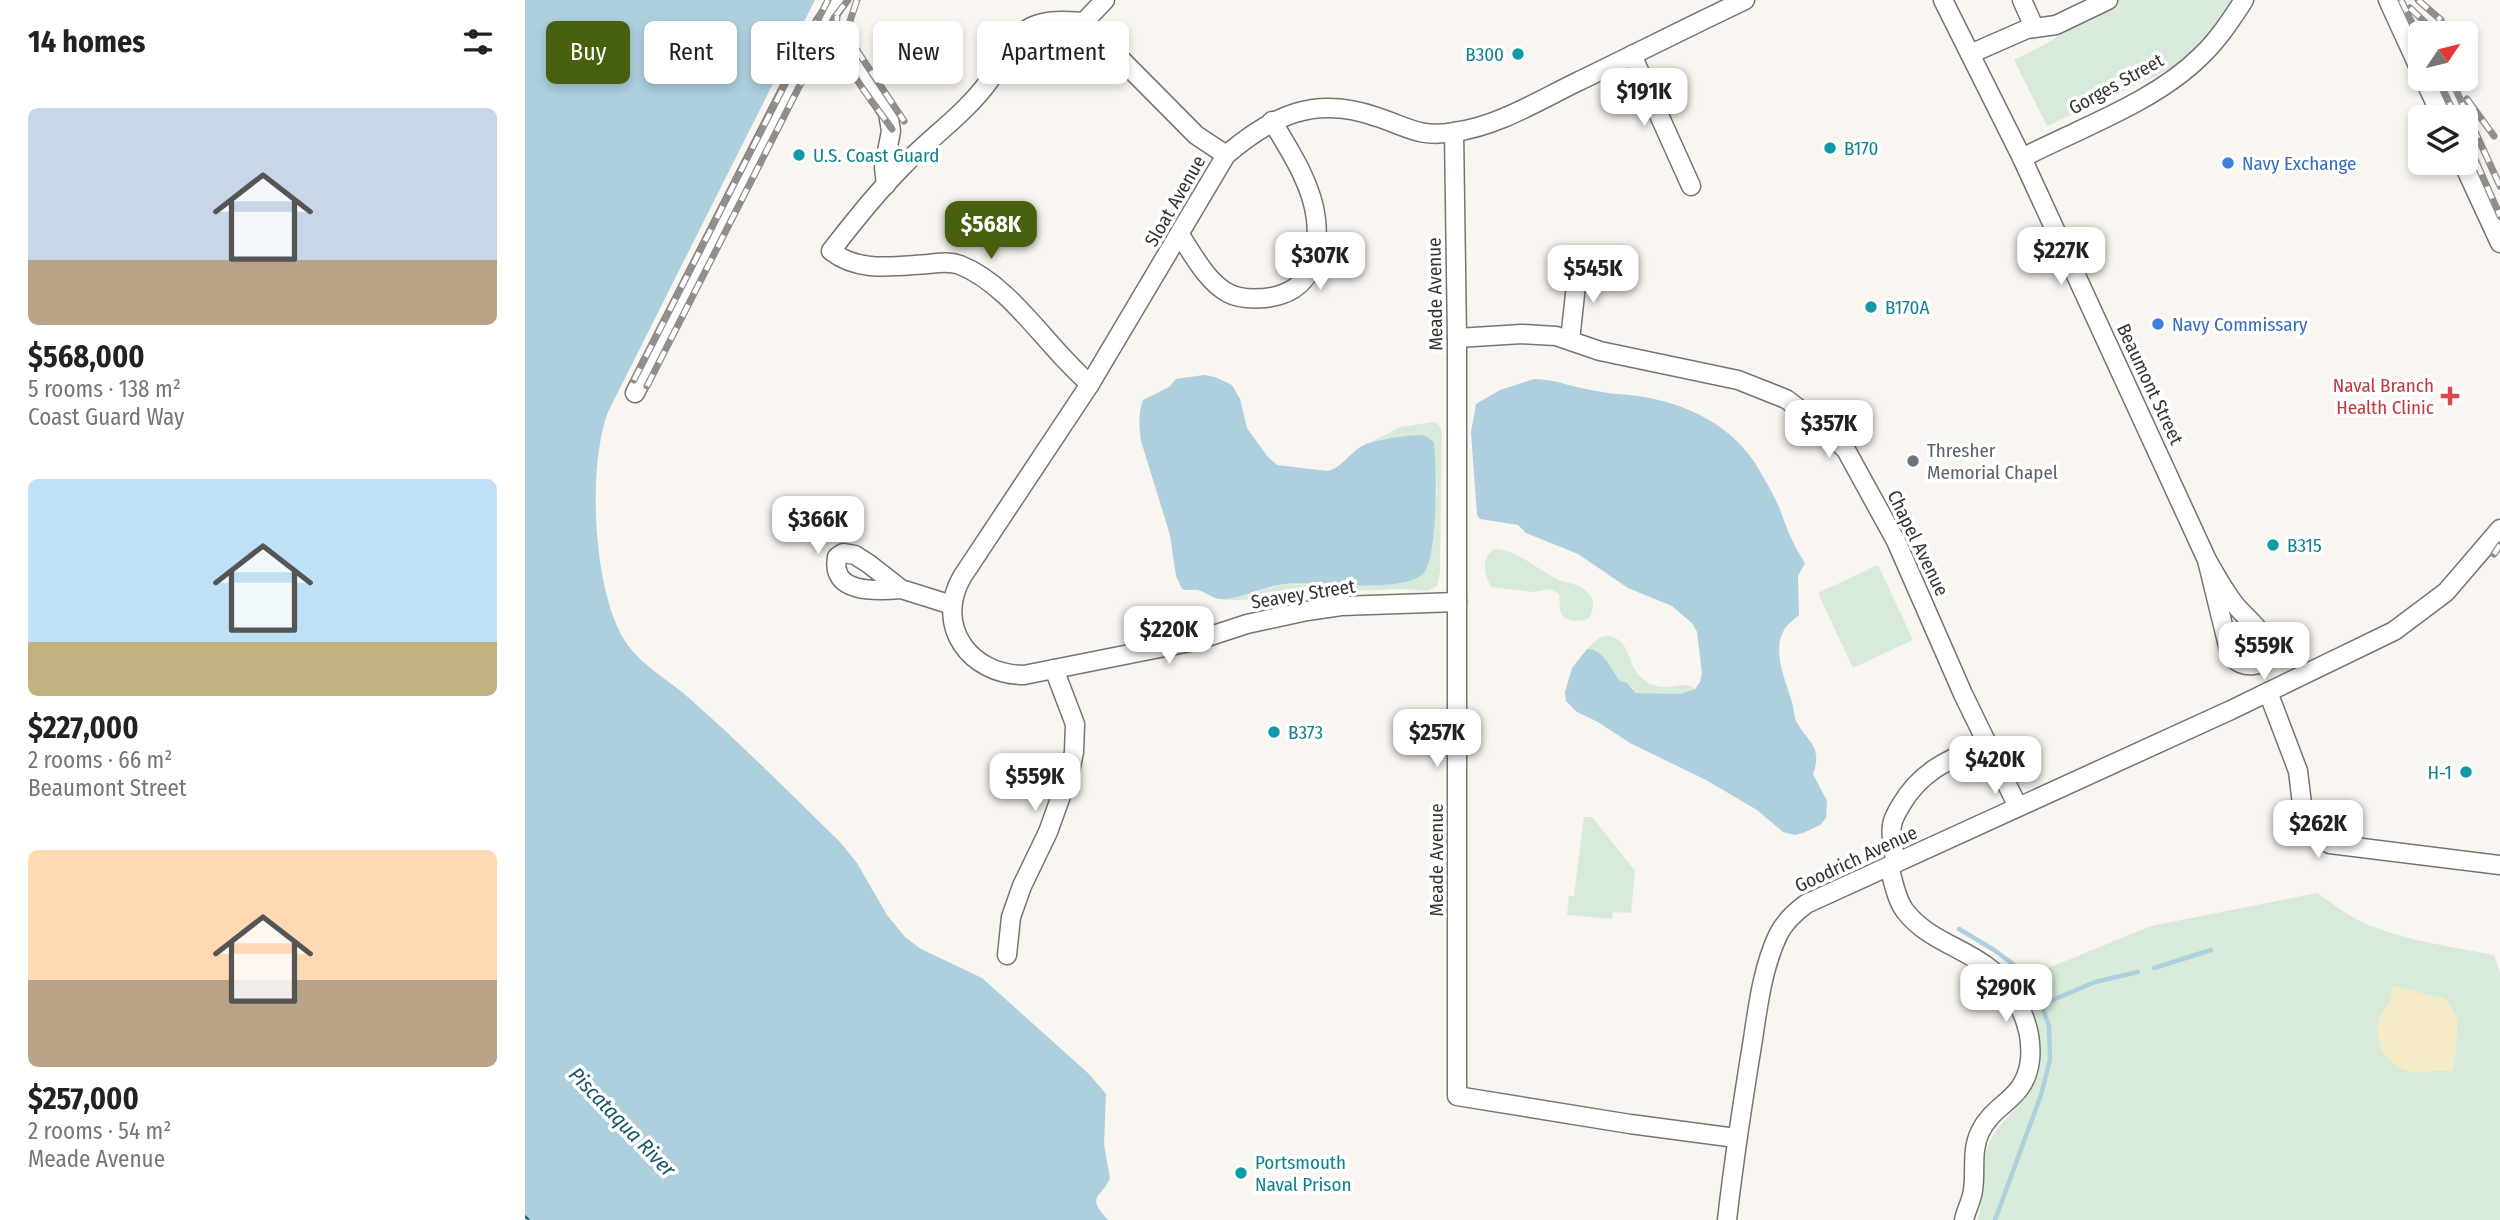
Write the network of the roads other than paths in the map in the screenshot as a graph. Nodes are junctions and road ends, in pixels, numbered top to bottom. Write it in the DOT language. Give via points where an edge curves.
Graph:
graph roads {
  1 [pos="839,0"];
  2 [pos="1105,0"];
  3 [pos="1745,0"];
  4 [pos="1943,0"];
  5 [pos="2022,0"];
  6 [pos="2108,0"];
  7 [pos="2244,0"];
  8 [pos="2388,0"];
  9 [pos="824,21"];
  10 [pos="1085,21"];
  11 [pos="2034,27"];
  12 [pos="2408,44"];
  13 [pos="1970,54"];
  14 [pos="1632,55"];
  15 [pos="859,67"];
  16 [pos="1129,67"];
  17 [pos="792,84"];
  18 [pos="986,84"];
  19 [pos="1272,121"];
  20 [pos="1454,132"];
  21 [pos="1226,155"];
  22 [pos="2022,158"];
  23 [pos="2469,175"];
  24 [pos="886,185"];
  25 [pos="1691,186"];
  26 [pos="1179,235"];
  27 [pos="2500,243"];
  28 [pos="1577,267"];
  29 [pos="1457,338"];
  30 [pos="1570,340"];
  31 [pos="1090,384"];
  32 [pos="635,393"];
  33 [pos="2500,530"];
  34 [pos="2207,560"];
  35 [pos="901,589"];
  36 [pos="1457,602"];
  37 [pos="952,605"];
  38 [pos="1055,669"];
  39 [pos="2267,692"];
  40 [pos="1987,743"];
  41 [pos="2018,807"];
  42 [pos="1893,865"];
  43 [pos="2500,865"];
  44 [pos="1007,955"];
  45 [pos="1736,1138"];
  46 [pos="1727,1220"];
  47 [pos="1964,1220"];
  1 -- 9 [label="street"];
  2 -- 10 [label="street"];
  3 -- 14 [label="street, Sloat Avenue"];
  4 -- 13 [label="street, Beaumont Street"];
  5 -- 11 [label="street"];
  6 -- 11 [label="street" via="2056,24"];
  7 -- 22 [label="street, Gorges Street" via="2203,55 2181,72 2134,103"];
  8 -- 12 [label="street"];
  11 -- 13 [label="street"];
  13 -- 22 [label="street, Beaumont Street"];
  14 -- 20 [label="street, Sloat Avenue" via="1524,108"];
  14 -- 25 [label="street"];
  15 -- 24 [label="street" via="891,121"];
  16 -- 21 [label="street" via="1196,135"];
  17 -- 32 [label="street"];
  18 -- 24 [label="street"];
  19 -- 20 [label="street, Sloat Avenue" via="1297,112 1340,110 1377,117 1415,132"];
  19 -- 21 [label="street, Sloat Avenue"];
  19 -- 26 [label="street" via="1305,182 1316,219 1313,263 1303,282 1268,298 1231,295 1214,281"];
  20 -- 29 [label="street, Meade Avenue"];
  21 -- 26 [label="street, Sloat Avenue"];
  22 -- 34 [label="street, Beaumont Street"];
  23 -- 27 [label="street"];
  24 -- 31 [label="street" via="831,251 857,265 943,262 961,266 1010,301"];
  26 -- 31 [label="street, Sloat Avenue"];
  28 -- 30 [label="street"];
  29 -- 30 [label="street, Chapel Avenue" via="1537,334"];
  29 -- 36 [label="street, Meade Avenue"];
  30 -- 40 [label="street, Chapel Avenue" via="1600,351 1752,384 1786,399 1824,428 1846,450 1896,541"];
  31 -- 37 [label="street, Sloat Avenue" via="962,578"];
  33 -- 39 [label="street, Goodrich Avenue" via="2446,592 2415,618"];
  34 -- 34 [label="street, Beaumont Street" via="2230,654 2242,665 2255,665 2267,653 2265,642 2233,603"];
  35 -- 37 [label="street"];
  36 -- 38 [label="street, Seavey Street" via="1307,611 1195,641"];
  36 -- 45 [label="street, Meade Avenue" via="1457,1096"];
  37 -- 38 [label="street, Seavey Street" via="960,641 987,667 1011,675"];
  38 -- 44 [label="street" via="1075,724 1075,752 1048,832 1011,917"];
  39 -- 41 [label="street, Goodrich Avenue"];
  39 -- 43 [label="street" via="2298,771 2309,829 2318,838 2330,844"];
  40 -- 41 [label="street, Chapel Avenue"];
  40 -- 42 [label="street" via="1938,766 1915,785 1892,825"];
  41 -- 42 [label="street, Goodrich Avenue"];
  42 -- 45 [label="street, Goodrich Avenue" via="1806,904 1793,913 1778,935 1758,1005"];
  42 -- 47 [label="street" via="1902,908 1926,930 2003,978 2022,1012 2029,1038 2025,1080 1990,1116 1978,1136 1973,1191"];
  45 -- 46 [label="street, Goodrich Avenue"];
}
